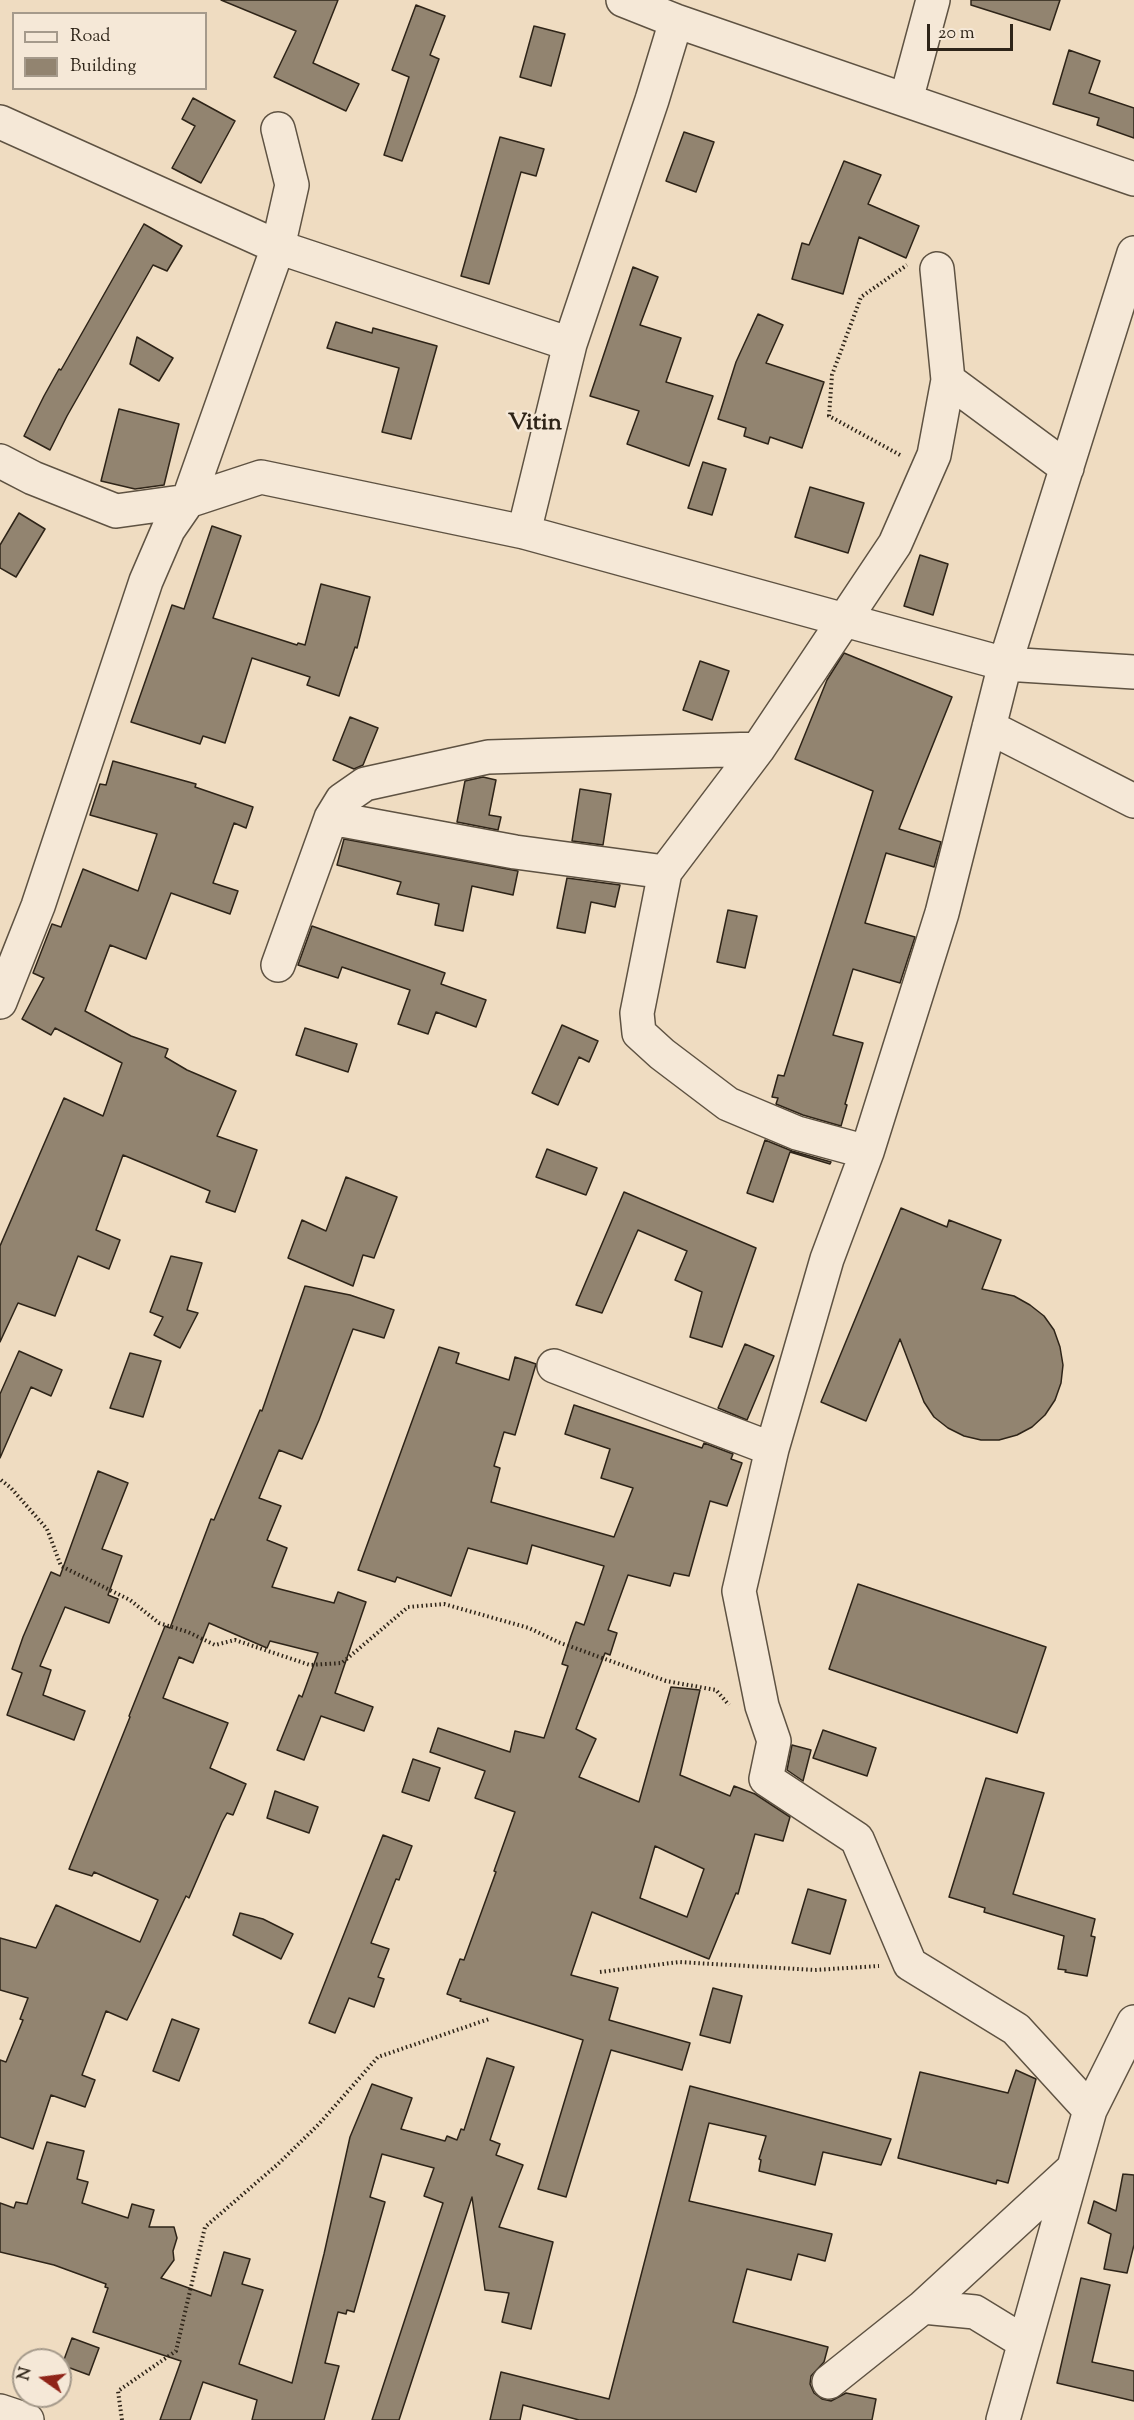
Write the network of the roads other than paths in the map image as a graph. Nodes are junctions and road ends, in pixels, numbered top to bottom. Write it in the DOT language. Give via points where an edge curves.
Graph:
graph roads {
  1 [pos="623,0"];
  2 [pos="933,0"];
  3 [pos="676,21"];
  4 [pos="906,100"];
  5 [pos="0,123"];
  6 [pos="278,129"];
  7 [pos="1134,179"];
  8 [pos="278,247"];
  9 [pos="1134,253"];
  10 [pos="922,267"];
  11 [pos="570,344"];
  12 [pos="948,380"];
  13 [pos="0,461"];
  14 [pos="1067,468"];
  15 [pos="188,501"];
  16 [pos="524,532"];
  17 [pos="843,620"];
  18 [pos="1005,664"];
  19 [pos="1134,672"];
  20 [pos="989,727"];
  21 [pos="758,748"];
  22 [pos="1134,801"];
  23 [pos="331,818"];
  24 [pos="665,873"];
  25 [pos="278,965"];
  26 [pos="0,1002"];
  27 [pos="867,1152"];
  28 [pos="555,1366"];
  29 [pos="772,1449"];
  30 [pos="1134,2022"];
  31 [pos="1090,2110"];
  32 [pos="1073,2169"];
  33 [pos="923,2307"];
  34 [pos="1024,2342"];
  35 [pos="829,2382"];
  36 [pos="0,2411"];
  37 [pos="27,2420"];
  38 [pos="1003,2420"];
  1 -- 3 [label="street"];
  2 -- 4 [label="street"];
  3 -- 4 [label="street"];
  3 -- 11 [label="street"];
  4 -- 7 [label="street"];
  5 -- 8 [label="street"];
  6 -- 8 [label="street" via="292,185"];
  8 -- 11 [label="street"];
  8 -- 15 [label="street"];
  9 -- 14 [label="street"];
  10 -- 12 [label="street"];
  11 -- 16 [label="street"];
  12 -- 14 [label="street"];
  12 -- 17 [label="street" via="934,455 895,544"];
  13 -- 15 [label="street" via="116,511"];
  14 -- 18 [label="street"];
  15 -- 16 [label="street" via="261,477"];
  15 -- 26 [label="street" via="168,530 146,581 38,906"];
  16 -- 17 [label="street"];
  17 -- 18 [label="street"];
  17 -- 21 [label="street"];
  18 -- 19 [label="street"];
  18 -- 20 [label="street"];
  20 -- 22 [label="street"];
  20 -- 27 [label="street" via="942,913"];
  21 -- 23 [label="street" via="488,757 365,784 342,800"];
  21 -- 24 [label="street"];
  23 -- 24 [label="street" via="516,852"];
  23 -- 25 [label="street"];
  24 -- 27 [label="street" via="638,1013 639,1033 728,1104 797,1133"];
  27 -- 29 [label="street" via="827,1259"];
  28 -- 29 [label="street"];
  29 -- 31 [label="street" via="739,1591 762,1706 774,1741 766,1779 856,1839 910,1964 1016,2029"];
  30 -- 31 [label="street"];
  31 -- 32 [label="street"];
  32 -- 33 [label="street"];
  32 -- 34 [label="street"];
  33 -- 34 [label="street" via="975,2312"];
  33 -- 35 [label="street"];
  34 -- 38 [label="street"];
  36 -- 37 [label="street"];
}
